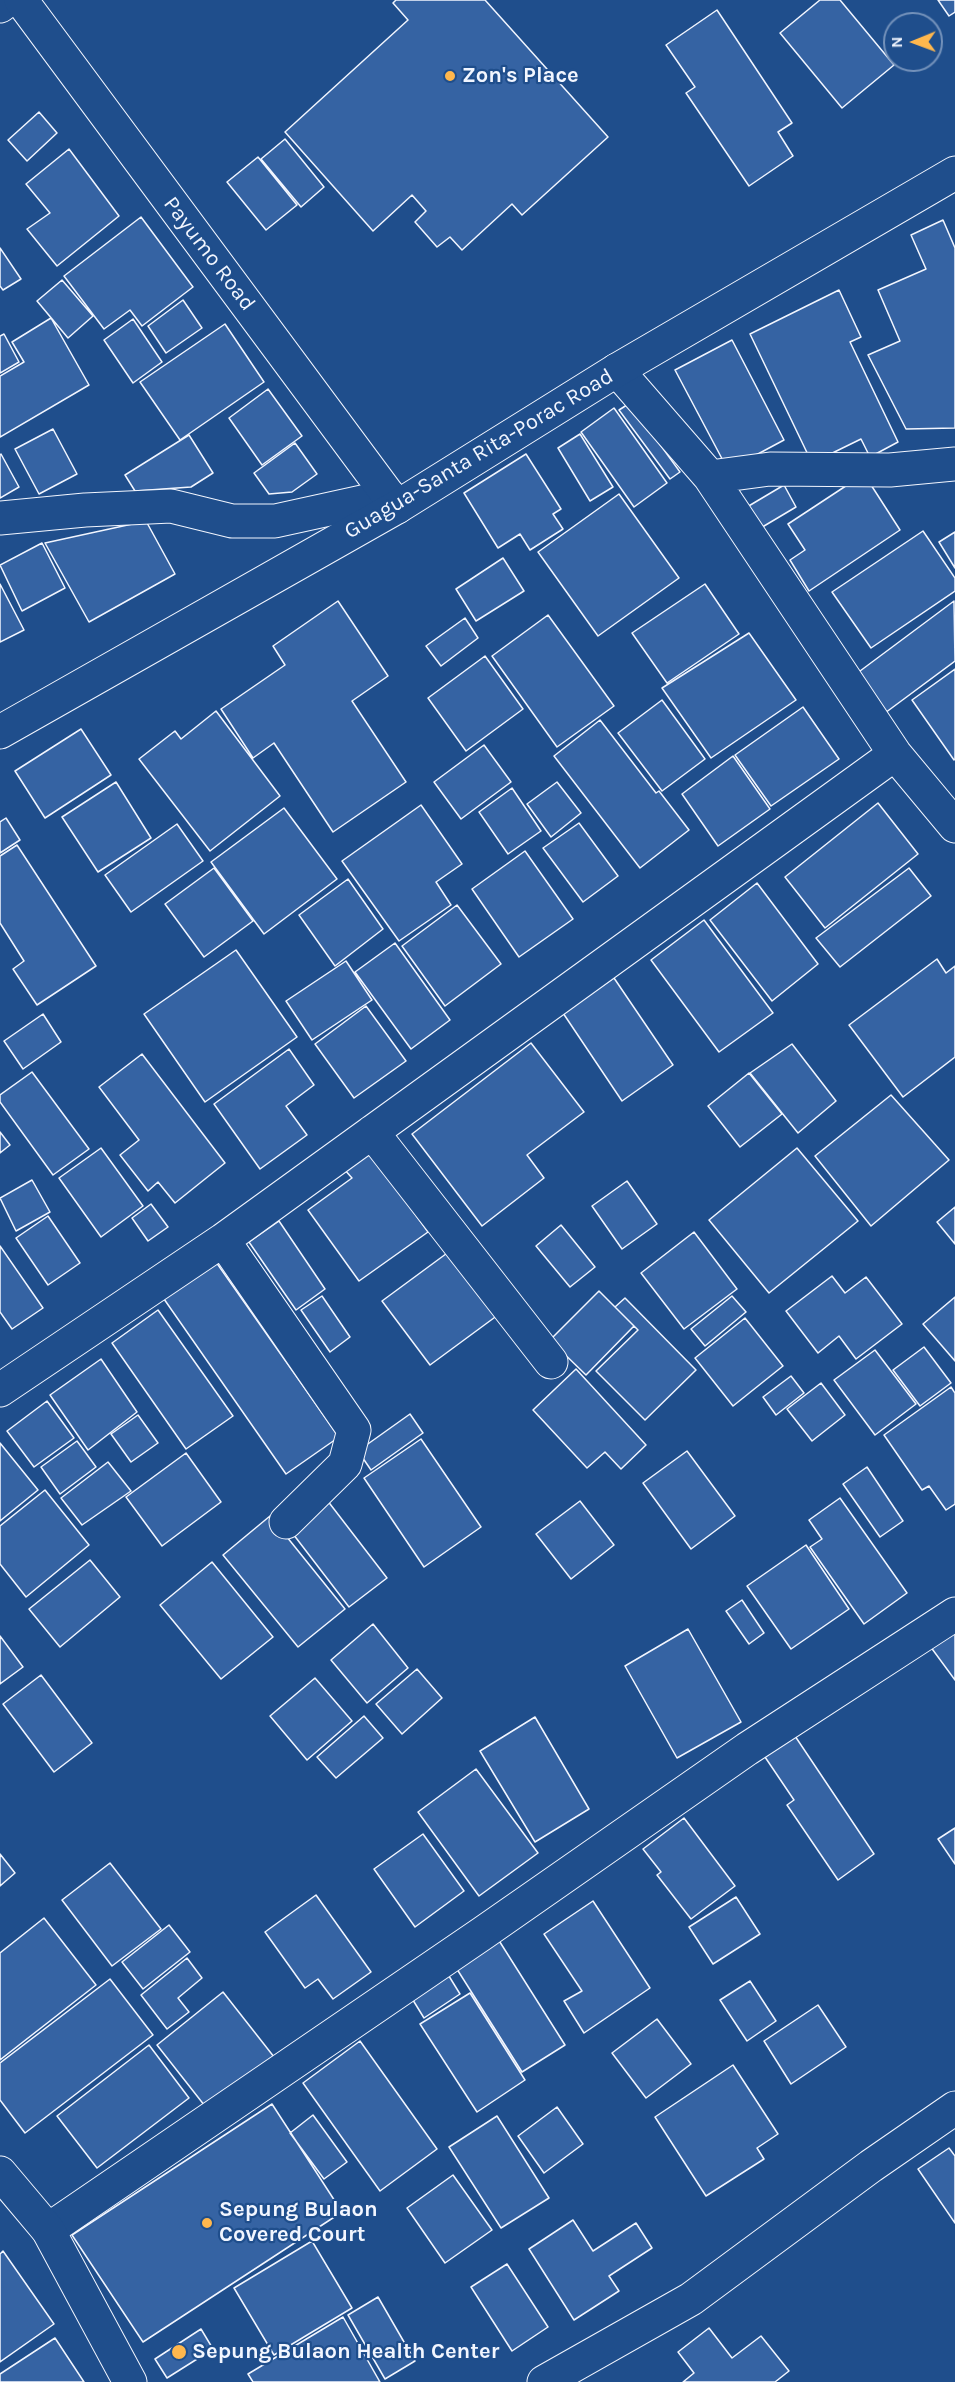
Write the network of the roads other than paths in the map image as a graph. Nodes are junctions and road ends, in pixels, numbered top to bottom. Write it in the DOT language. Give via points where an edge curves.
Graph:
graph roads {
  1 [pos="8,0"];
  2 [pos="21,0"];
  3 [pos="0,6"];
  4 [pos="955,173"];
  5 [pos="617,370"];
  6 [pos="955,464"];
  7 [pos="710,477"];
  8 [pos="393,502"];
  9 [pos="0,518"];
  10 [pos="0,732"];
  11 [pos="895,753"];
  12 [pos="955,826"];
  13 [pos="372,1132"];
  14 [pos="223,1240"];
  15 [pos="551,1362"];
  16 [pos="0,1390"];
  17 [pos="286,1522"];
  18 [pos="955,1614"];
  19 [pos="955,2108"];
  20 [pos="0,2173"];
  21 [pos="48,2230"];
  22 [pos="130,2382"];
  23 [pos="544,2382"];
  1 -- 3 [label="street"];
  2 -- 8 [label="street, Payumo Road"];
  4 -- 5 [label="street, Guagua-Santa Rita-Porac Road"];
  5 -- 7 [label="street"];
  5 -- 8 [label="street, Guagua-Santa Rita-Porac Road"];
  6 -- 7 [label="street" via="890,470 770,469"];
  7 -- 11 [label="street"];
  8 -- 9 [label="street" via="275,521 232,521 171,506"];
  8 -- 10 [label="street, Guagua-Santa Rita-Porac Road"];
  11 -- 12 [label="street"];
  11 -- 13 [label="street"];
  13 -- 14 [label="street"];
  13 -- 15 [label="street"];
  14 -- 16 [label="street"];
  14 -- 17 [label="street" via="354,1430 345,1464"];
  18 -- 21 [label="street" via="747,1749"];
  19 -- 23 [label="street" via="691,2299"];
  20 -- 21 [label="street"];
  21 -- 22 [label="street"];
}
